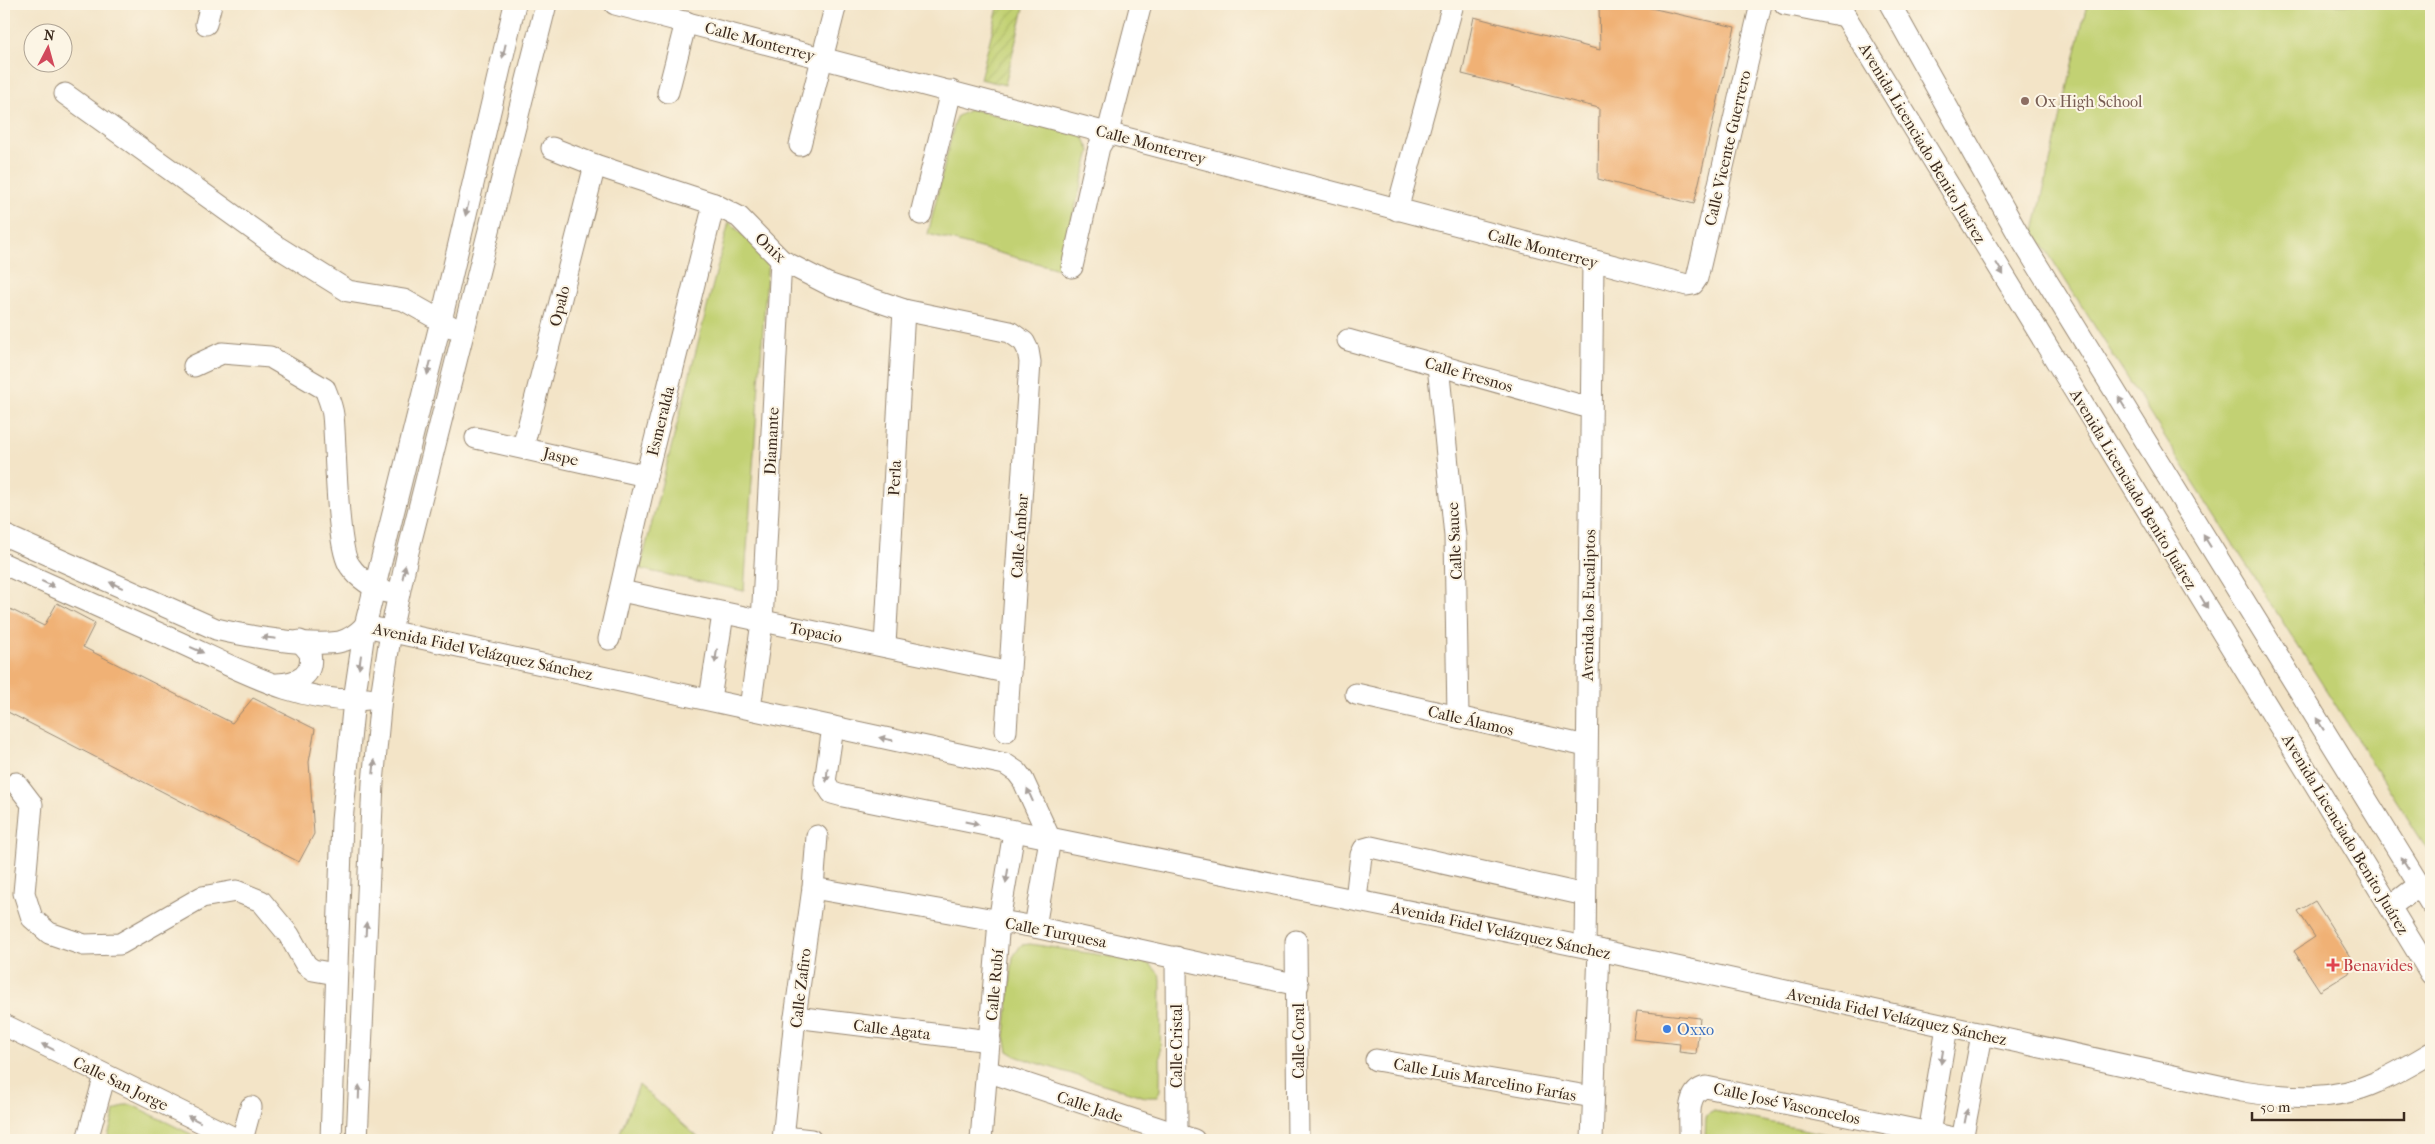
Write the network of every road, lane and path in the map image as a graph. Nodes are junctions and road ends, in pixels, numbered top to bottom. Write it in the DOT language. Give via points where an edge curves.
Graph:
graph roads {
  1 [pos="515,4"];
  2 [pos="546,4"];
  3 [pos="615,4"];
  4 [pos="836,4"];
  5 [pos="1141,4"];
  6 [pos="1453,4"];
  7 [pos="1761,4"];
  8 [pos="1785,4"];
  9 [pos="1890,4"];
  10 [pos="1841,10"];
  11 [pos="686,22"];
  12 [pos="823,58"];
  13 [pos="951,91"];
  14 [pos="668,92"];
  15 [pos="65,94"];
  16 [pos="1108,132"];
  17 [pos="800,145"];
  18 [pos="552,148"];
  19 [pos="595,165"];
  20 [pos="714,204"];
  21 [pos="1397,210"];
  22 [pos="921,214"];
  23 [pos="781,260"];
  24 [pos="1593,262"];
  25 [pos="1072,267"];
  26 [pos="1687,285"];
  27 [pos="904,310"];
  28 [pos="441,322"];
  29 [pos="463,332"];
  30 [pos="1348,340"];
  31 [pos="1024,342"];
  32 [pos="1438,365"];
  33 [pos="194,366"];
  34 [pos="1590,408"];
  35 [pos="476,438"];
  36 [pos="523,447"];
  37 [pos="646,476"];
  38 [pos="4,534"];
  39 [pos="4,564"];
  40 [pos="375,589"];
  41 [pos="621,591"];
  42 [pos="399,596"];
  43 [pos="723,614"];
  44 [pos="762,622"];
  45 [pos="365,626"];
  46 [pos="391,630"];
  47 [pos="609,639"];
  48 [pos="300,641"];
  49 [pos="885,645"];
  50 [pos="1010,673"];
  51 [pos="278,684"];
  52 [pos="1356,694"];
  53 [pos="381,697"];
  54 [pos="710,699"];
  55 [pos="354,700"];
  56 [pos="750,708"];
  57 [pos="1458,717"];
  58 [pos="833,727"];
  59 [pos="1006,731"];
  60 [pos="1586,746"];
  61 [pos="16,782"];
  62 [pos="1014,832"];
  63 [pos="817,836"];
  64 [pos="1050,839"];
  65 [pos="2419,885"];
  66 [pos="813,888"];
  67 [pos="1585,894"];
  68 [pos="1356,900"];
  69 [pos="2431,904"];
  70 [pos="2390,907"];
  71 [pos="1000,921"];
  72 [pos="1035,927"];
  73 [pos="1296,941"];
  74 [pos="1592,949"];
  75 [pos="1176,957"];
  76 [pos="336,974"];
  77 [pos="2431,974"];
  78 [pos="1298,984"];
  79 [pos="795,1016"];
  80 [pos="4,1025"];
  81 [pos="1947,1027"];
  82 [pos="1982,1035"];
  83 [pos="990,1041"];
  84 [pos="2431,1053"];
  85 [pos="1376,1060"];
  86 [pos="987,1071"];
  87 [pos="105,1075"];
  88 [pos="1593,1097"];
  89 [pos="252,1107"];
  90 [pos="1929,1133"];
  91 [pos="1185,1137"];
  92 [pos="784,1139"];
  93 [pos="87,1140"];
  94 [pos="238,1140"];
  95 [pos="242,1140"];
  96 [pos="330,1140"];
  97 [pos="357,1140"];
  98 [pos="811,1140"];
  99 [pos="981,1140"];
  100 [pos="1298,1140"];
  101 [pos="1592,1140"];
  102 [pos="1690,1140"];
  103 [pos="1963,1140"];
  1 -- 28 [label="street, one-way"];
  2 -- 29 [label="street"];
  3 -- 11 [label="street, Calle Monterrey"];
  4 -- 12 [label="street"];
  5 -- 16 [label="street"];
  6 -- 21 [label="street"];
  7 -- 26 [label="street, Calle Vicente Guerrero" via="1697,278 1693,284"];
  8 -- 10 [label="street"];
  65 -- 9 [label="street, Avenida Licenciado Benito Juárez, one-way" via="2018,234"];
  10 -- 70 [label="street, Avenida Licenciado Benito Juárez, one-way"];
  11 -- 12 [label="street, Calle Monterrey"];
  11 -- 14 [label="street"];
  12 -- 13 [label="street, Calle Monterrey"];
  12 -- 17 [label="street"];
  13 -- 16 [label="street, Calle Monterrey"];
  13 -- 22 [label="street"];
  15 -- 28 [label="street" via="276,246 348,291 404,300"];
  16 -- 21 [label="street, Calle Monterrey"];
  16 -- 25 [label="street" via="1100,147"];
  18 -- 19 [label="street, Onix"];
  19 -- 20 [label="street, Onix"];
  19 -- 36 [label="street, Opalo"];
  20 -- 23 [label="street, Onix" via="739,218"];
  20 -- 37 [label="street, Esmeralda"];
  21 -- 24 [label="street, Calle Monterrey"];
  23 -- 27 [label="street, Onix" via="828,284"];
  23 -- 44 [label="street, Diamante"];
  24 -- 26 [label="street, Calle Monterrey"];
  24 -- 34 [label="street, Avenida los Eucaliptos"];
  27 -- 31 [label="street, Onix" via="1000,329"];
  27 -- 49 [label="street, Perla"];
  28 -- 29 [label="street"];
  28 -- 40 [label="street, one-way"];
  42 -- 29 [label="street, one-way"];
  30 -- 32 [label="street, Calle Fresnos"];
  31 -- 50 [label="street, Calle Ámbar" via="1030,362"];
  32 -- 34 [label="street, Calle Fresnos"];
  32 -- 57 [label="street, Calle Sauce" via="1455,536"];
  33 -- 40 [label="street" via="222,353 270,357 325,389 333,413 343,546 349,565"];
  34 -- 60 [label="street, Avenida los Eucaliptos"];
  35 -- 36 [label="street, Jaspe"];
  36 -- 37 [label="street, Jaspe"];
  37 -- 41 [label="street, Esmeralda"];
  48 -- 38 [label="street, Avenida Fidel Velázquez Sánchez, one-way" via="216,629"];
  39 -- 51 [label="street, one-way" via="235,668"];
  40 -- 42 [label="street"];
  40 -- 45 [label="street"];
  41 -- 43 [label="street, Topacio"];
  41 -- 47 [label="street, Esmeralda"];
  42 -- 46 [label="street"];
  43 -- 44 [label="street, Topacio"];
  43 -- 54 [label="street, one-way"];
  44 -- 49 [label="street, Topacio"];
  44 -- 56 [label="street, Diamante"];
  45 -- 46 [label="street, Avenida Fidel Velázquez Sánchez"];
  45 -- 48 [label="street, Avenida Fidel Velázquez Sánchez" via="358,634 340,642"];
  45 -- 55 [label="street, one-way"];
  46 -- 53 [label="street"];
  46 -- 54 [label="street, Avenida Fidel Velázquez Sánchez"];
  48 -- 51 [label="street" via="310,653 309,672 297,681"];
  49 -- 50 [label="street, Topacio"];
  50 -- 59 [label="street, Calle Ámbar"];
  51 -- 55 [label="street" via="318,698"];
  52 -- 57 [label="street, Calle Álamos"];
  53 -- 55 [label="street"];
  97 -- 53 [label="street, one-way" via="373,783"];
  54 -- 56 [label="street, Avenida Fidel Velázquez Sánchez"];
  55 -- 76 [label="street" via="342,821"];
  56 -- 58 [label="street, Avenida Fidel Velázquez Sánchez"];
  57 -- 60 [label="street, Calle Álamos"];
  58 -- 62 [label="street, Avenida Fidel Velázquez Sánchez, one-way" via="825,782 832,793"];
  64 -- 58 [label="street, Avenida Fidel Velázquez Sánchez, one-way" via="1023,780 1005,764"];
  60 -- 67 [label="street, Avenida los Eucaliptos"];
  61 -- 76 [label="street" via="32,804 24,893 32,918 49,933 84,945 120,944 202,898 236,891 260,901 288,936 306,966"];
  62 -- 64 [label="street, Avenida Fidel Velázquez Sánchez"];
  62 -- 71 [label="street, Calle Rubí, one-way"];
  63 -- 66 [label="street, Calle Zafiro"];
  64 -- 68 [label="street, Avenida Fidel Velázquez Sánchez"];
  64 -- 72 [label="street"];
  65 -- 69 [label="street, Avenida Licenciado Benito Juárez"];
  65 -- 70 [label="street"];
  66 -- 71 [label="street, Calle Turquesa"];
  66 -- 79 [label="street, Calle Zafiro"];
  67 -- 68 [label="street" via="1371,847 1364,849 1361,855"];
  67 -- 74 [label="street, Avenida los Eucaliptos"];
  68 -- 74 [label="street, Avenida Fidel Velázquez Sánchez"];
  70 -- 77 [label="street, Avenida Licenciado Benito Juárez"];
  71 -- 72 [label="street, Calle Turquesa"];
  71 -- 83 [label="street, Calle Rubí"];
  72 -- 75 [label="street, Calle Turquesa"];
  73 -- 78 [label="street, Calle Coral"];
  74 -- 81 [label="street, Avenida Fidel Velázquez Sánchez"];
  74 -- 88 [label="street, Avenida los Eucaliptos"];
  75 -- 78 [label="street, Calle Turquesa"];
  75 -- 91 [label="street, Calle Cristal"];
  76 -- 96 [label="street"];
  78 -- 100 [label="street, Calle Coral"];
  79 -- 83 [label="street, Calle Agata"];
  79 -- 92 [label="street, Calle Zafiro"];
  87 -- 80 [label="street, Calle San Jorge, one-way"];
  81 -- 82 [label="street, Avenida Fidel Velázquez Sánchez"];
  81 -- 90 [label="street, one-way"];
  82 -- 84 [label="street, Avenida Fidel Velázquez Sánchez" via="2242,1091 2312,1098 2330,1097 2378,1082"];
  103 -- 82 [label="street, one-way"];
  83 -- 86 [label="street, Calle Rubí"];
  85 -- 88 [label="street, Calle Luis Marcelino Farías"];
  86 -- 91 [label="street, Calle Jade"];
  86 -- 99 [label="street, Calle Rubí"];
  87 -- 93 [label="street"];
  94 -- 87 [label="street, Calle San Jorge, one-way"];
  88 -- 101 [label="street, Avenida los Eucaliptos"];
  89 -- 95 [label="street"];
  90 -- 102 [label="street, Calle José Vasconcelos" via="1711,1087 1698,1090 1692,1097"];
  90 -- 103 [label="street, Calle José Vasconcelos"];
  92 -- 98 [label="street"];
}
